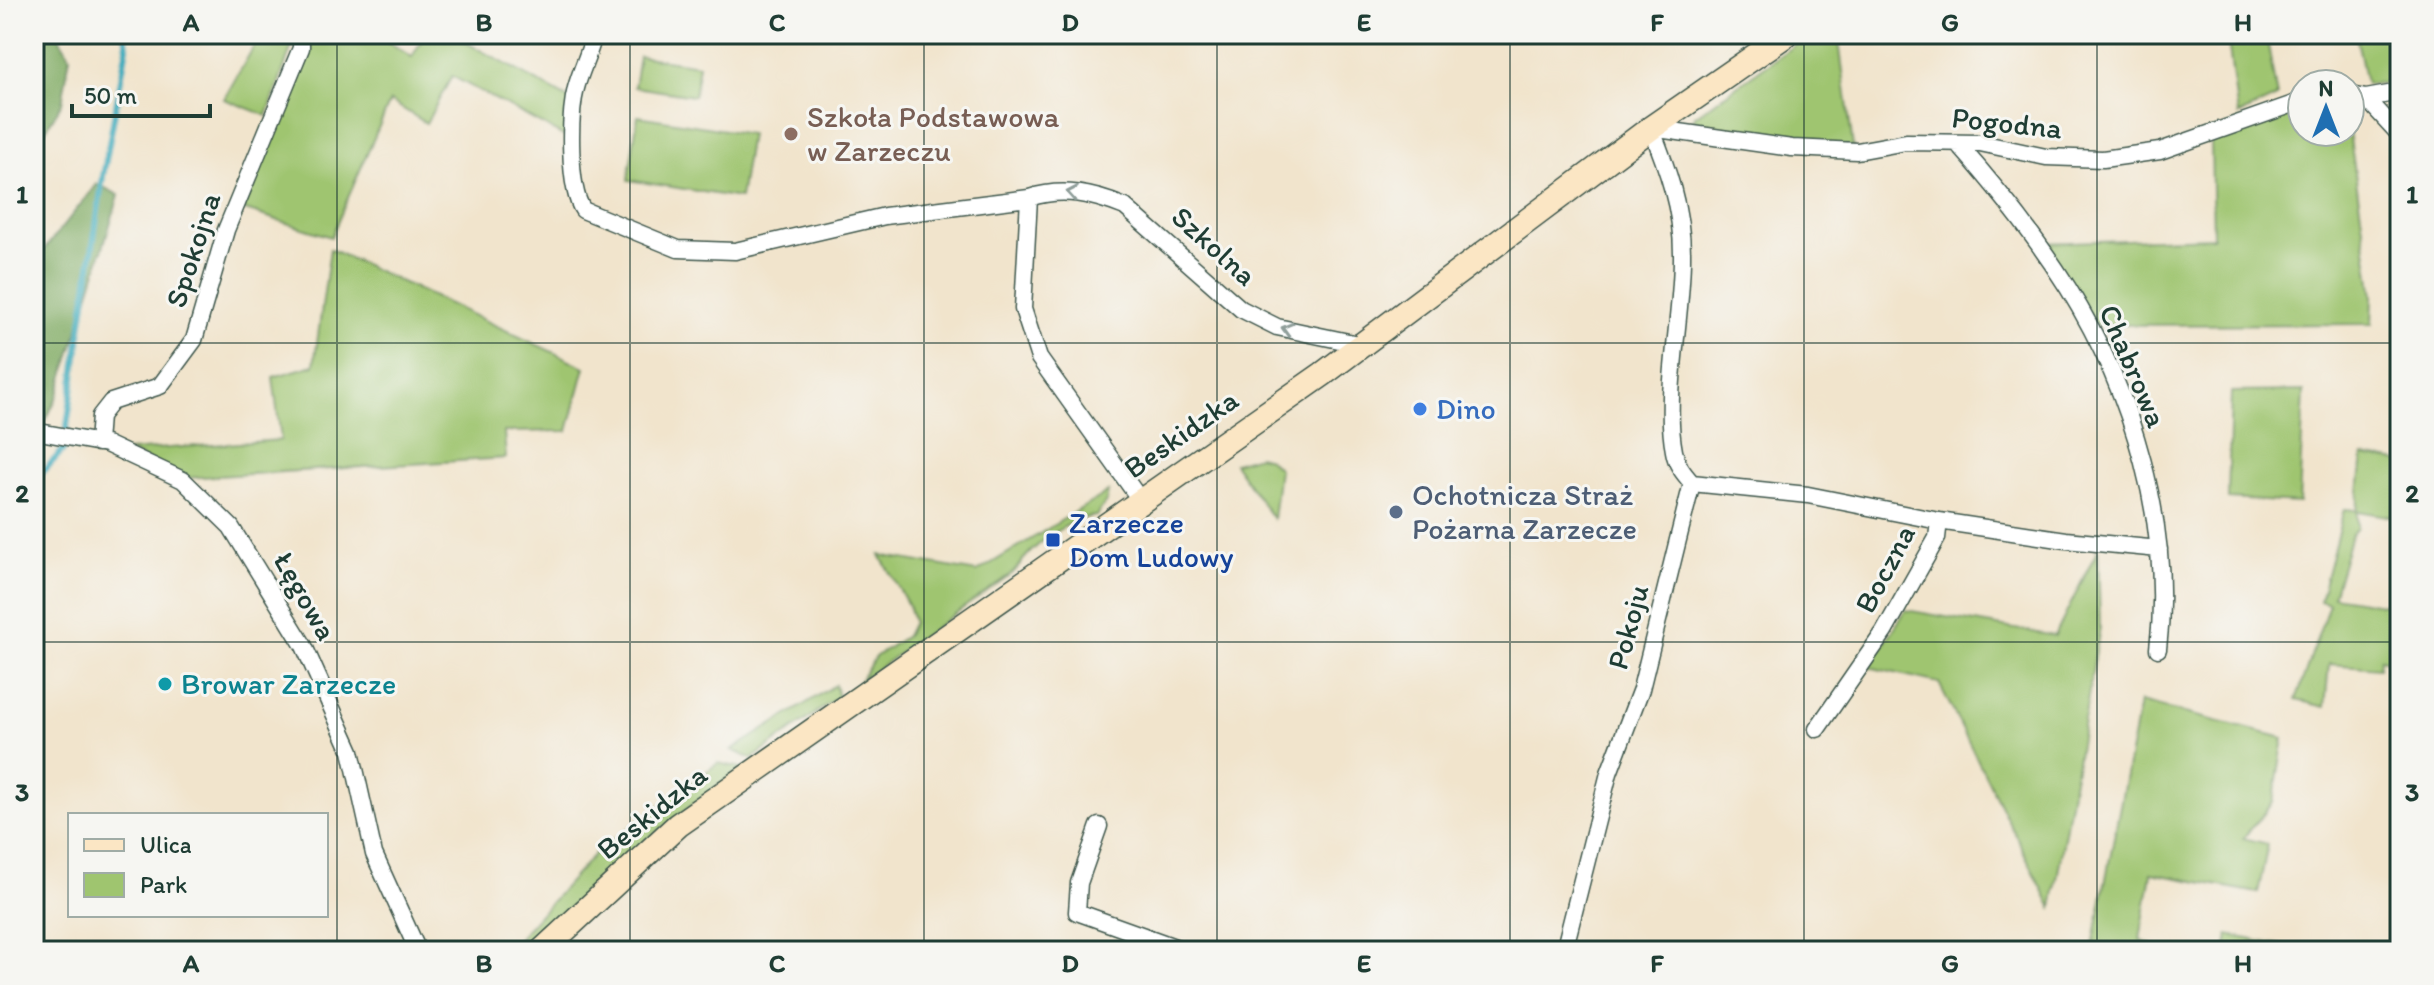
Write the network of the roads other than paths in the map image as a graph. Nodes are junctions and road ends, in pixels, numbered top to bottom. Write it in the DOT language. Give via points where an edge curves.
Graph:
graph roads {
  1 [pos="301,34"];
  2 [pos="594,34"];
  3 [pos="1787,34"];
  4 [pos="2400,92"];
  5 [pos="2366,96"];
  6 [pos="2366,104"];
  7 [pos="2286,107"];
  8 [pos="1651,128"];
  9 [pos="2400,135"];
  10 [pos="1957,143"];
  11 [pos="1029,198"];
  12 [pos="1363,345"];
  13 [pos="34,431"];
  14 [pos="98,443"];
  15 [pos="1692,483"];
  16 [pos="1141,501"];
  17 [pos="1939,521"];
  18 [pos="2159,549"];
  19 [pos="2158,649"];
  20 [pos="1817,729"];
  21 [pos="1099,826"];
  22 [pos="418,951"];
  23 [pos="542,951"];
  24 [pos="1186,951"];
  25 [pos="1564,951"];
  1 -- 14 [label="street, Spokojna" via="301,48 226,230 194,340 160,386 111,402 100,416"];
  2 -- 11 [label="street, Szkolna" via="571,119 575,190 583,210 618,227 678,249 735,251 885,216"];
  3 -- 8 [label="street, Beskidzka"];
  4 -- 5 [label="street"];
  6 -- 9 [label="street"];
  7 -- 10 [label="street, Pogodna" via="2160,151 2103,159 2046,157"];
  8 -- 10 [label="street, Pogodna" via="1792,148 1857,151 1906,142"];
  8 -- 12 [label="street, Beskidzka"];
  8 -- 15 [label="street" via="1669,173 1682,250 1673,450"];
  10 -- 18 [label="street, Chabrowa" via="2061,277 2092,331 2134,436"];
  12 -- 11 [label="street, Szkolna, one-way" via="1277,327 1241,309 1125,207 1054,190"];
  11 -- 16 [label="street" via="1023,309 1039,358"];
  12 -- 16 [label="street, Beskidzka"];
  13 -- 14 [label="street, Łęgowa"];
  14 -- 22 [label="street, Łęgowa" via="183,480 231,527 304,646 346,738 374,854"];
  15 -- 17 [label="street, Boczna" via="1808,495"];
  15 -- 25 [label="street, Pokoju" via="1641,689 1609,773"];
  16 -- 23 [label="street, Beskidzka" via="678,825"];
  17 -- 18 [label="street"];
  17 -- 20 [label="street, Boczna" via="1937,538 1884,632"];
  18 -- 19 [label="street, Chabrowa"];
  21 -- 24 [label="street" via="1079,883 1077,912"];
}
